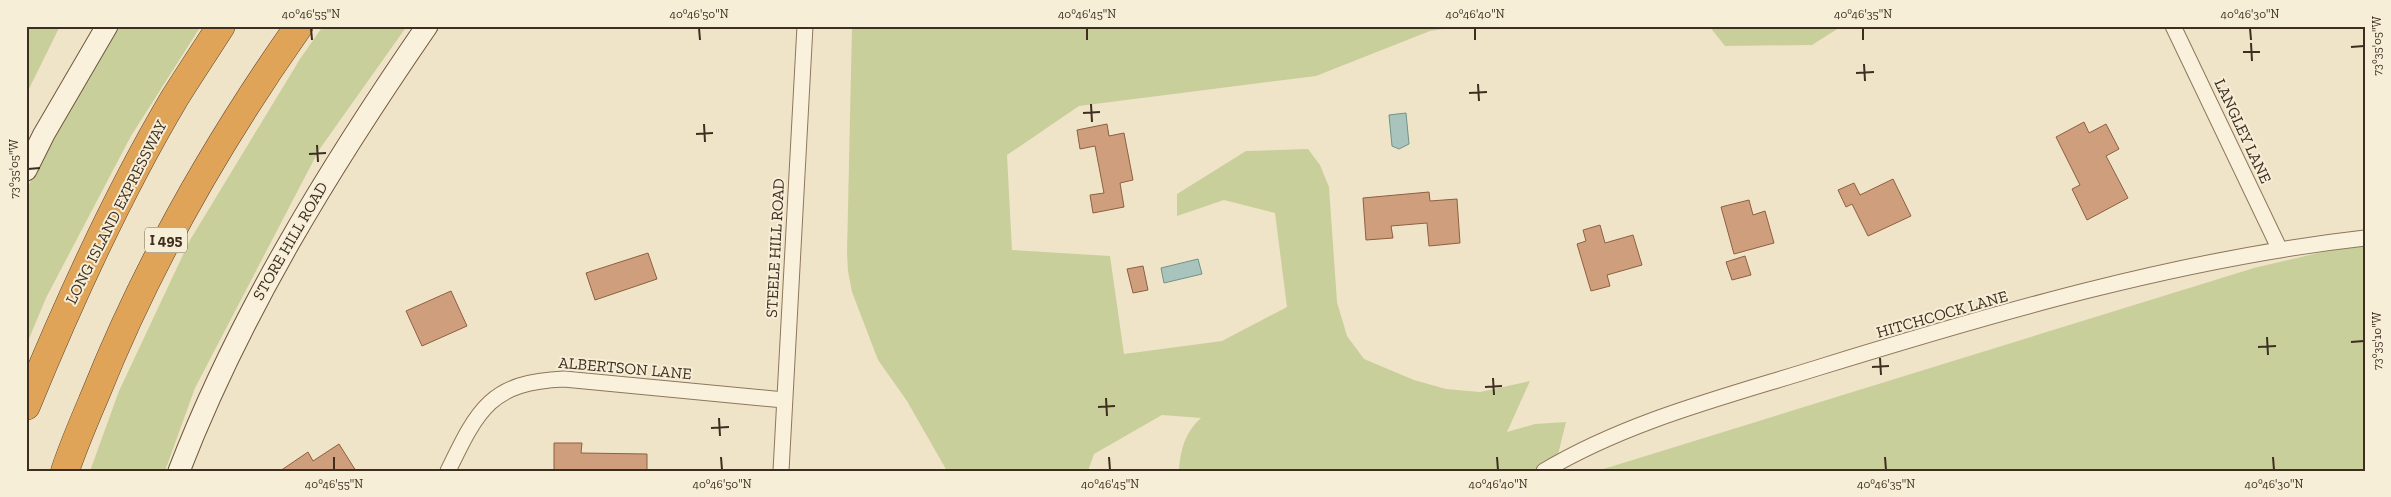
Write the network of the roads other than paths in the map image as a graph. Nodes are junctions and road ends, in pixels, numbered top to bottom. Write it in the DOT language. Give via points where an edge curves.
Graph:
graph roads {
  1 [pos="107,26"];
  2 [pos="221,26"];
  3 [pos="299,26"];
  4 [pos="427,26"];
  5 [pos="805,26"];
  6 [pos="2174,26"];
  7 [pos="26,170"];
  8 [pos="2365,238"];
  9 [pos="2280,250"];
  10 [pos="784,400"];
  11 [pos="26,406"];
  12 [pos="65,471"];
  13 [pos="179,471"];
  14 [pos="448,471"];
  15 [pos="781,471"];
  16 [pos="1544,471"];
  1 -- 7 [label="main road"];
  2 -- 11 [label="highway, LONG ISLAND EXPRESSWAY" via="174,100 118,203 65,311"];
  3 -- 12 [label="highway, I 495" via="225,137 163,246 113,350"];
  4 -- 13 [label="main road, STORE HILL ROAD" via="329,172 286,246 238,336"];
  5 -- 10 [label="street, STEELE HILL ROAD"];
  6 -- 9 [label="street, LANGLEY LANE"];
  8 -- 9 [label="street, HITCHCOCK LANE"];
  9 -- 16 [label="street, HITCHCOCK LANE" via="2109,284 1862,355 1626,430"];
  10 -- 14 [label="street, ALBERTSON LANE" via="564,379 537,380 513,387 496,397 470,426"];
  10 -- 15 [label="street, STEELE HILL ROAD"];
}
